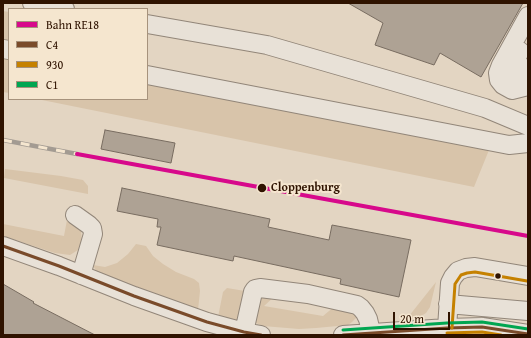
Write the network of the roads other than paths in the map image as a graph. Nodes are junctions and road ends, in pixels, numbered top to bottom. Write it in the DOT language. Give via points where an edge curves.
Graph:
graph roads {
  1 [pos="32,3"];
  2 [pos="60,8"];
  3 [pos="528,16"];
  4 [pos="148,24"];
  5 [pos="528,36"];
  6 [pos="528,68"];
  7 [pos="148,75"];
  8 [pos="528,86"];
  9 [pos="528,126"];
  10 [pos="528,143"];
  11 [pos="75,215"];
  12 [pos="3,246"];
  13 [pos="81,274"];
  14 [pos="528,276"];
  15 [pos="448,304"];
  16 [pos="528,311"];
  17 [pos="447,328"];
  18 [pos="371,332"];
  19 [pos="252,333"];
  20 [pos="528,334"];
  21 [pos="343,335"];
  1 -- 2 [label="street"];
  3 -- 8 [label="street" via="498,73 503,85 512,90"];
  4 -- 9 [label="street" via="267,45 485,108"];
  5 -- 6 [label="street" via="510,70 517,78 524,75"];
  7 -- 10 [label="street" via="509,145"];
  11 -- 13 [label="street" via="92,228 93,234"];
  12 -- 13 [label="street"];
  13 -- 19 [label="street" via="207,322"];
  14 -- 15 [label="street" via="475,267 466,268 458,271 453,277"];
  15 -- 16 [label="street"];
  15 -- 17 [label="street"];
  17 -- 18 [label="street"];
  17 -- 20 [label="street" via="482,327"];
  18 -- 19 [label="street" via="365,313 357,305 308,294 260,288 253,292"];
  18 -- 21 [label="street"];
}
